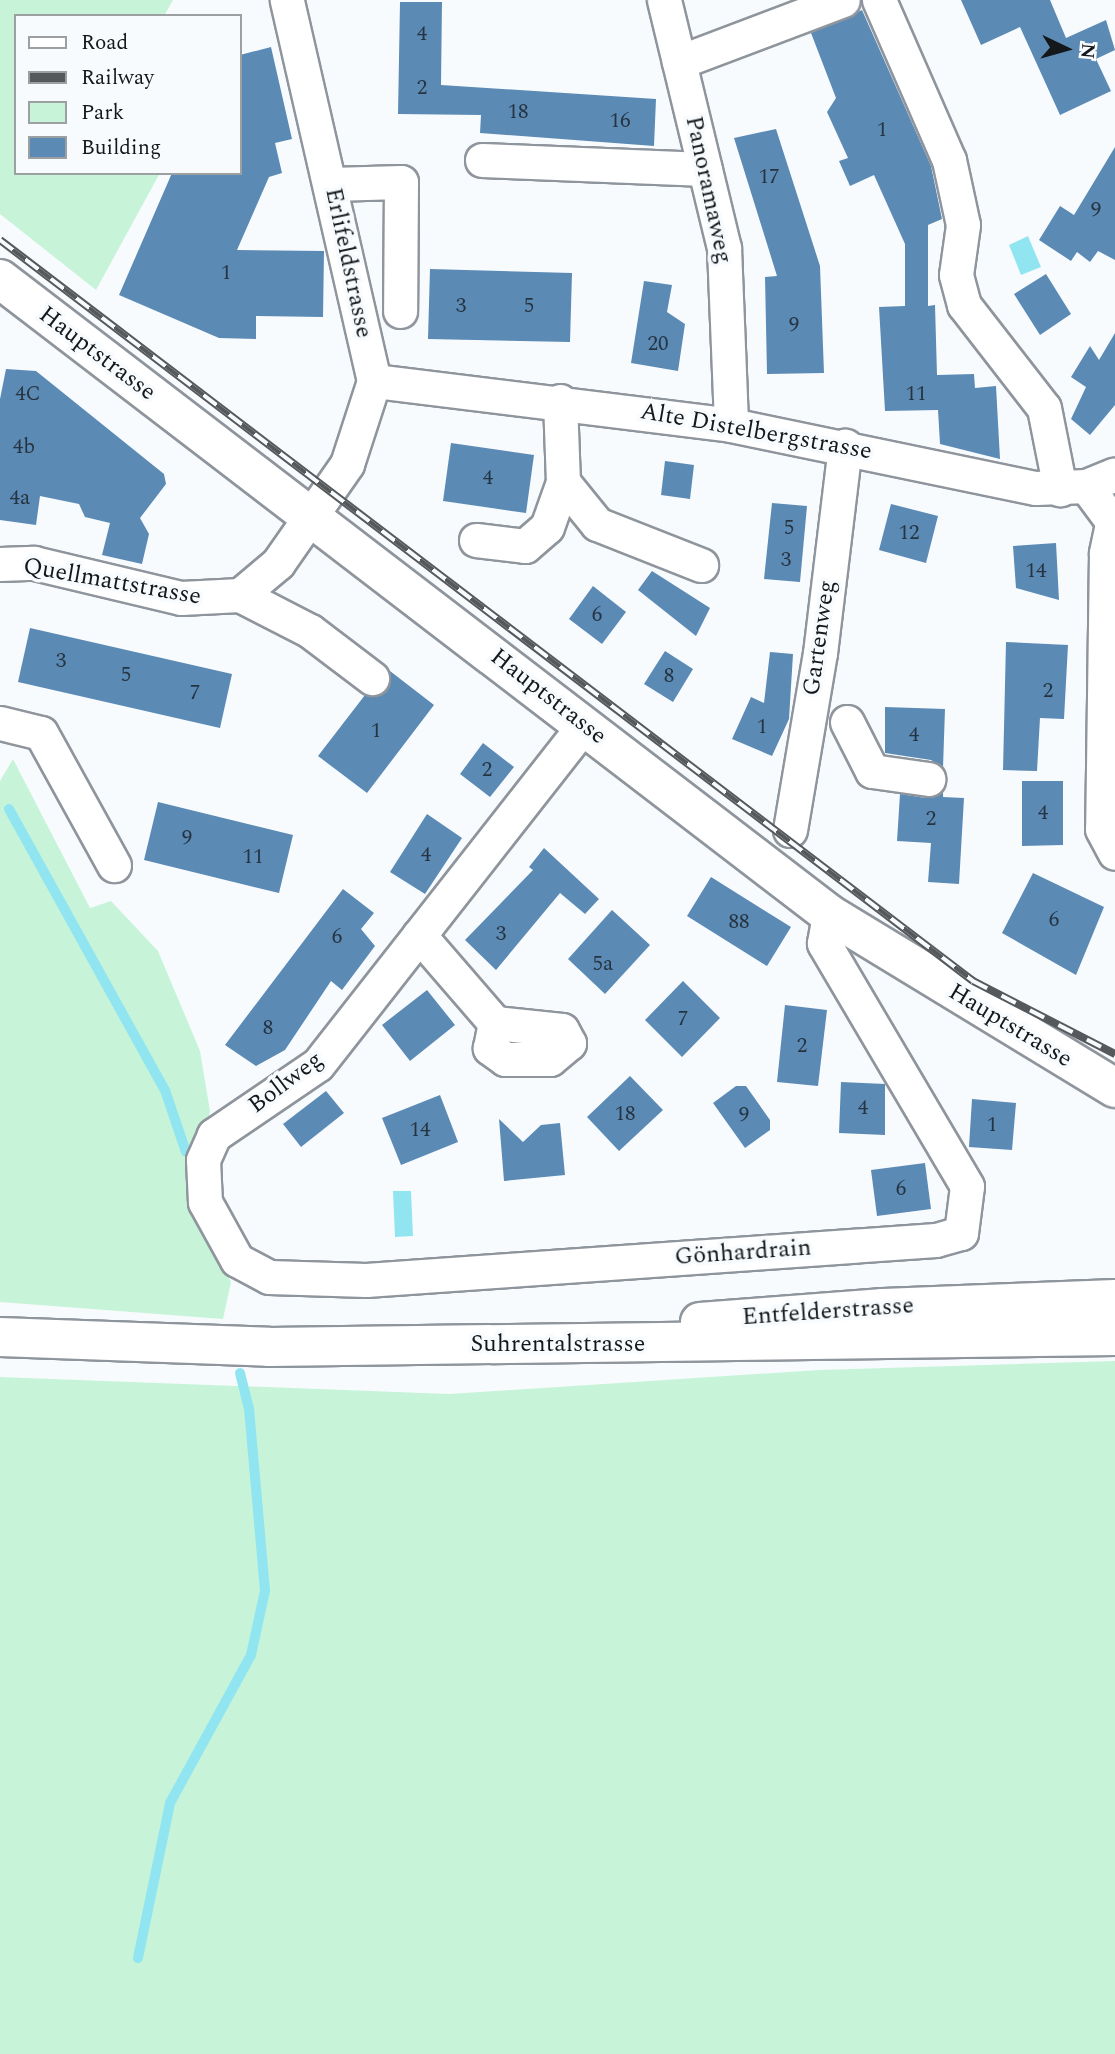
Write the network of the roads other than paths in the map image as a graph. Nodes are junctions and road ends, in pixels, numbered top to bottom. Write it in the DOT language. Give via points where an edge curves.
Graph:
graph roads {
  1 [pos="287,0"];
  2 [pos="664,0"];
  3 [pos="843,0"];
  4 [pos="879,0"];
  5 [pos="679,62"];
  6 [pos="482,160"];
  7 [pos="705,169"];
  8 [pos="331,184"];
  9 [pos="0,279"];
  10 [pos="400,311"];
  11 [pos="374,381"];
  12 [pos="561,401"];
  13 [pos="731,425"];
  14 [pos="845,445"];
  15 [pos="563,482"];
  16 [pos="1087,483"];
  17 [pos="311,514"];
  18 [pos="1114,524"];
  19 [pos="476,540"];
  20 [pos="0,564"];
  21 [pos="701,565"];
  22 [pos="240,595"];
  23 [pos="372,678"];
  24 [pos="0,723"];
  25 [pos="808,723"];
  26 [pos="584,725"];
  27 [pos="928,779"];
  28 [pos="790,830"];
  29 [pos="1115,853"];
  30 [pos="114,865"];
  31 [pos="829,914"];
  32 [pos="419,935"];
  33 [pos="495,1023"];
  34 [pos="1115,1088"];
  35 [pos="205,1202"];
  36 [pos="1115,1299"];
  37 [pos="1115,1336"];
  38 [pos="0,1337"];
  39 [pos="542,1345"];
  1 -- 8 [label="street, Erlifeldstrasse"];
  2 -- 5 [label="street, Panoramaweg"];
  3 -- 5 [label="street"];
  4 -- 16 [label="street" via="949,160 963,225 956,275 964,305 1044,408"];
  5 -- 7 [label="street, Panoramaweg"];
  6 -- 7 [label="street"];
  7 -- 13 [label="street, Panoramaweg" via="724,247"];
  8 -- 10 [label="street" via="401,182"];
  8 -- 11 [label="street, Erlifeldstrasse"];
  9 -- 17 [label="main road, Hauptstrasse"];
  11 -- 12 [label="street, Alte Distelbergstrasse"];
  11 -- 17 [label="street" via="347,464"];
  12 -- 13 [label="street, Alte Distelbergstrasse"];
  12 -- 15 [label="street"];
  13 -- 14 [label="street, Alte Distelbergstrasse"];
  14 -- 16 [label="street, Alte Distelbergstrasse"];
  14 -- 25 [label="street, Gartenweg"];
  15 -- 19 [label="street" via="547,527 525,546"];
  15 -- 21 [label="street" via="597,524"];
  16 -- 18 [label="street"];
  17 -- 22 [label="street" via="267,577"];
  17 -- 26 [label="main road, Hauptstrasse"];
  18 -- 29 [label="street" via="1106,553 1102,829"];
  20 -- 22 [label="street, Quellmattstrasse" via="34,564 181,598"];
  22 -- 23 [label="street" via="310,631"];
  24 -- 30 [label="street" via="41,733"];
  25 -- 27 [label="street" via="862,722 873,771"];
  25 -- 28 [label="street, Gartenweg"];
  26 -- 31 [label="main road, Hauptstrasse"];
  26 -- 32 [label="street, Bollweg"];
  31 -- 34 [label="main road, Hauptstrasse"];
  31 -- 35 [label="street, Gönhardrain" via="824,943 967,1186 961,1233 922,1241 317,1282 268,1277 237,1260"];
  32 -- 33 [label="street"];
  32 -- 35 [label="street, Bollweg" via="317,1065 214,1135 203,1160"];
  36 -- 39 [label="main road, Entfelderstrasse" via="734,1317"];
  37 -- 39 [label="main road, Suhrentalstrasse"];
  38 -- 39 [label="main road, Suhrentalstrasse" via="269,1347"];
}
